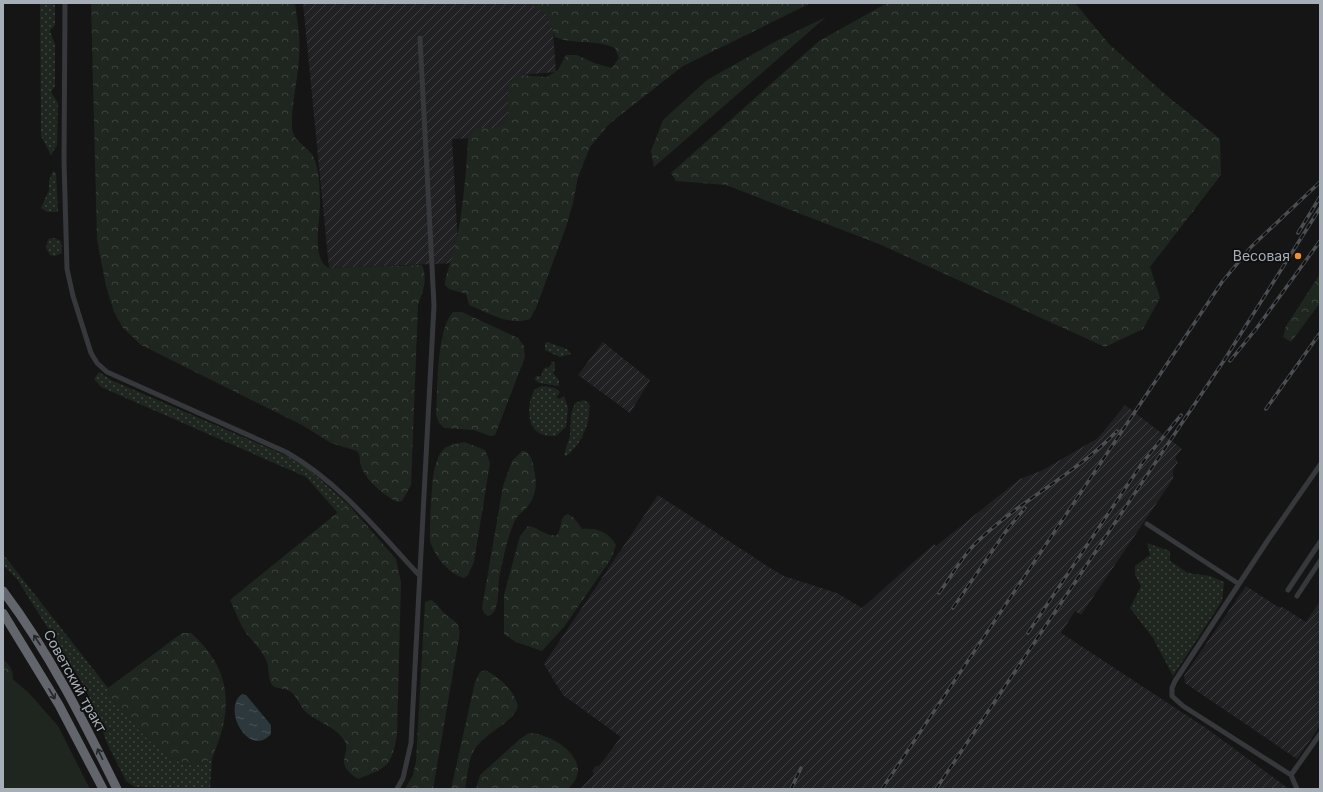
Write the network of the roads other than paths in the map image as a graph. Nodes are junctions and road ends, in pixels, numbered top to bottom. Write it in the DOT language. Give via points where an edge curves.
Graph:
graph roads {
  1 [pos="65,3"];
  2 [pos="420,38"];
  3 [pos="1320,465"];
  4 [pos="1147,524"];
  5 [pos="1320,542"];
  6 [pos="1320,561"];
  7 [pos="420,575"];
  8 [pos="1239,584"];
  9 [pos="1288,590"];
  10 [pos="3,591"];
  11 [pos="1297,596"];
  12 [pos="3,613"];
  13 [pos="1320,734"];
  14 [pos="1290,776"];
  15 [pos="103,789"];
  16 [pos="117,789"];
  17 [pos="397,789"];
  18 [pos="1297,789"];
  1 -- 7 [label="street" via="64,161 67,269 75,304 91,353 97,363 107,372 304,462 334,484"];
  2 -- 7 [label="street" via="434,305"];
  3 -- 8 [label="street"];
  4 -- 8 [label="street"];
  5 -- 9 [label="street"];
  6 -- 11 [label="street"];
  7 -- 17 [label="street" via="411,743 403,778"];
  8 -- 14 [label="street" via="1175,681 1172,696 1187,709"];
  16 -- 10 [label="highway, Советский тракт, one-way" via="73,699"];
  12 -- 15 [label="highway, Советский тракт, one-way" via="58,705"];
  13 -- 14 [label="street"];
  14 -- 18 [label="street"];
}
